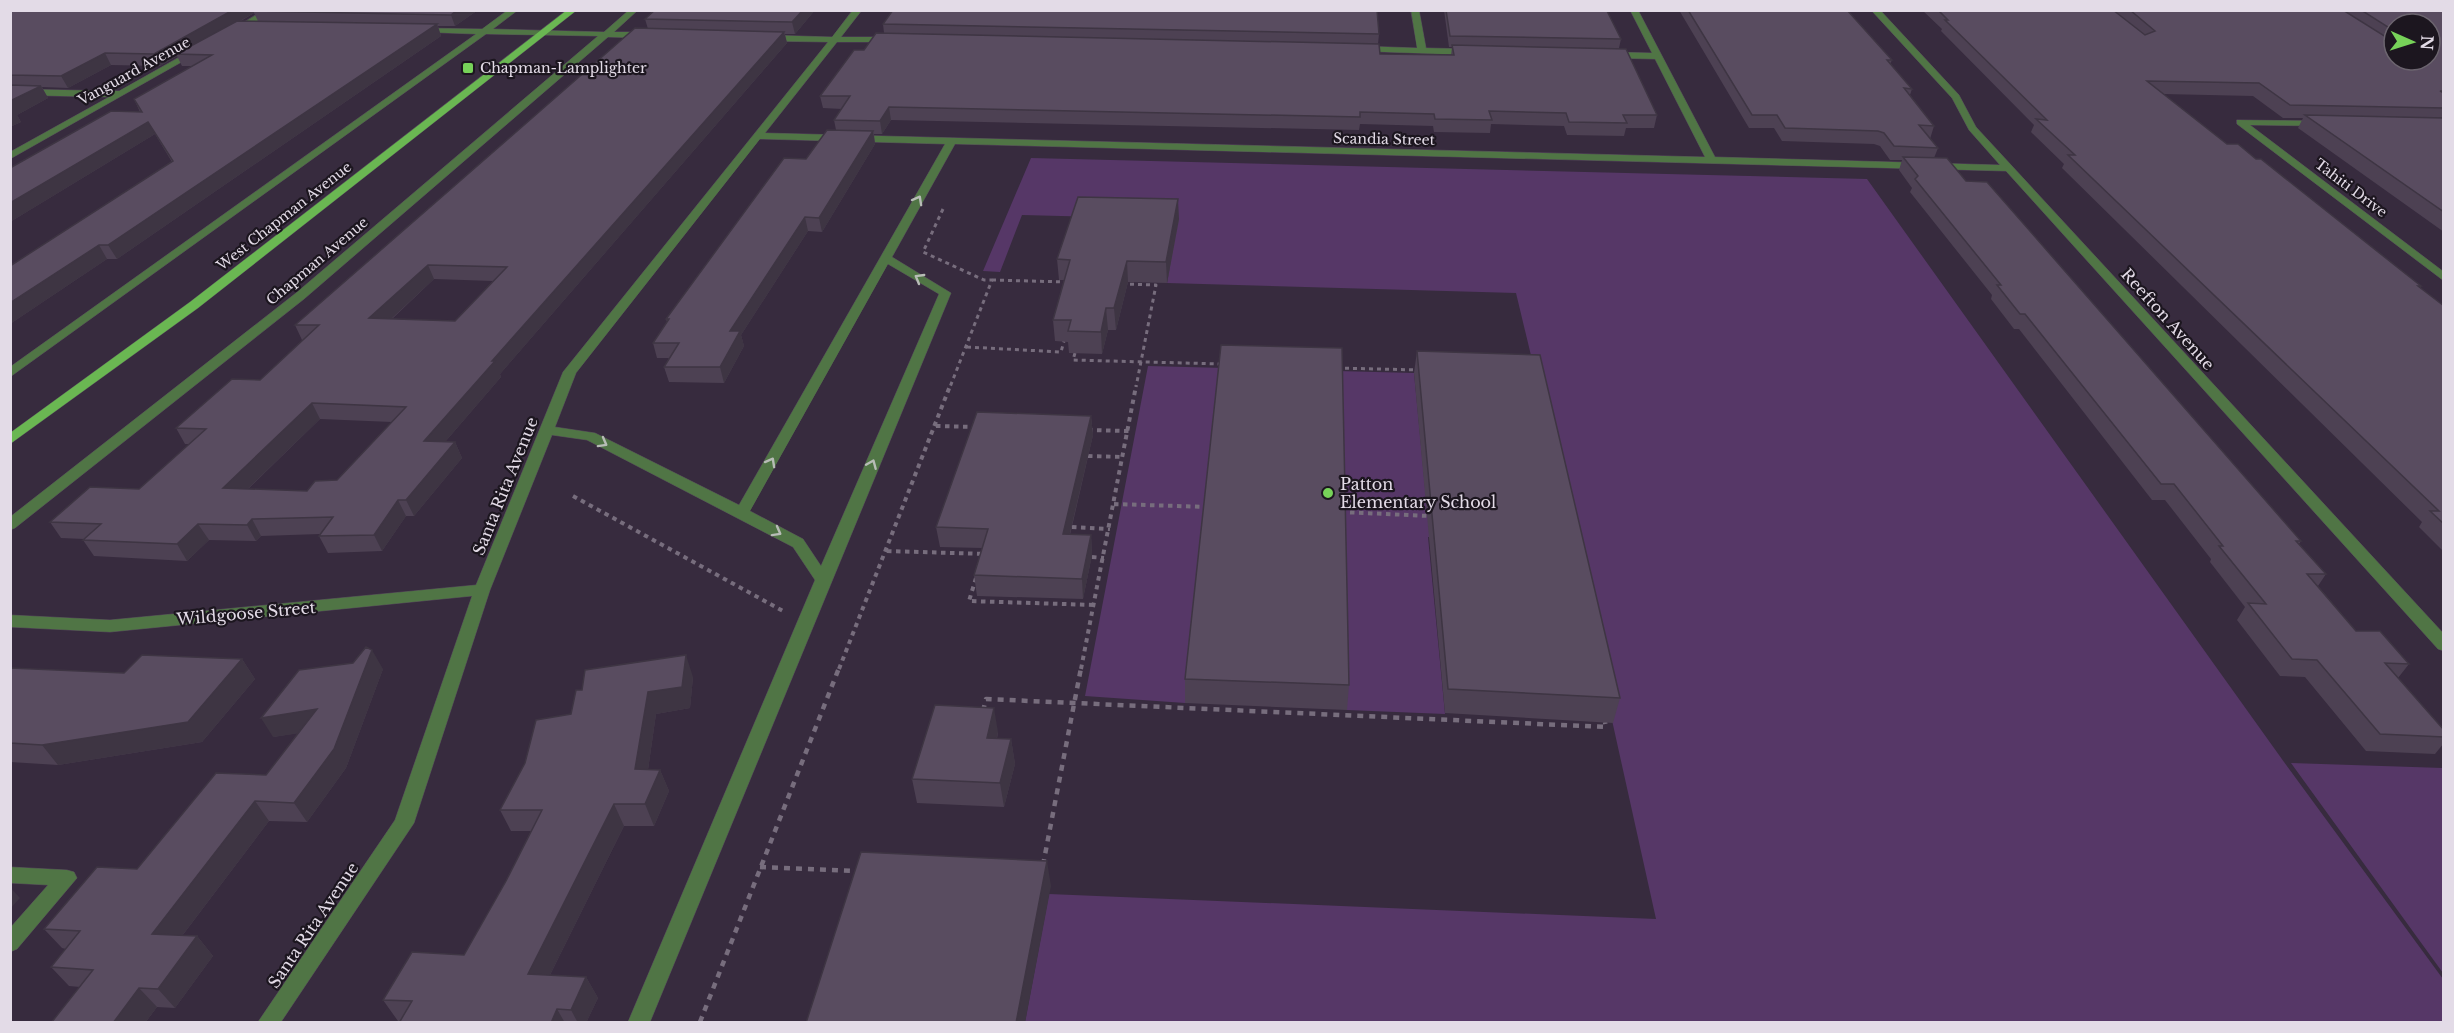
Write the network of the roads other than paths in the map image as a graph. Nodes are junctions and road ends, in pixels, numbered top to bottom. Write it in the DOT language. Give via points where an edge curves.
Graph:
graph roads {
  1 [pos="271,10"];
  2 [pos="514,10"];
  3 [pos="573,10"];
  4 [pos="634,10"];
  5 [pos="858,10"];
  6 [pos="1415,10"];
  7 [pos="1635,10"];
  8 [pos="1875,10"];
  9 [pos="241,27"];
  10 [pos="264,27"];
  11 [pos="415,30"];
  12 [pos="485,31"];
  13 [pos="544,33"];
  14 [pos="606,35"];
  15 [pos="652,36"];
  16 [pos="221,38"];
  17 [pos="755,38"];
  18 [pos="836,39"];
  19 [pos="907,40"];
  20 [pos="211,44"];
  21 [pos="1351,49"];
  22 [pos="1422,51"];
  23 [pos="1481,52"];
  24 [pos="1598,55"];
  25 [pos="1656,56"];
  26 [pos="10,92"];
  27 [pos="121,94"];
  28 [pos="2336,124"];
  29 [pos="757,136"];
  30 [pos="951,142"];
  31 [pos="10,156"];
  32 [pos="1712,161"];
  33 [pos="2009,168"];
  34 [pos="886,258"];
  35 [pos="2444,278"];
  36 [pos="10,373"];
  37 [pos="547,430"];
  38 [pos="10,440"];
  39 [pos="742,513"];
  40 [pos="10,525"];
  41 [pos="823,580"];
  42 [pos="482,590"];
  43 [pos="10,621"];
  44 [pos="2444,645"];
  45 [pos="10,875"];
  46 [pos="10,943"];
  47 [pos="269,1023"];
  48 [pos="639,1023"];
  1 -- 9 [label="street"];
  2 -- 12 [label="street"];
  3 -- 13 [label="main road, West Chapman Avenue"];
  4 -- 14 [label="street, Chapman Avenue"];
  5 -- 18 [label="street, Santa Rita Avenue"];
  6 -- 22 [label="street"];
  7 -- 25 [label="street"];
  8 -- 33 [label="street, Reefton Avenue" via="1956,97 1972,128"];
  9 -- 10 [label="street"];
  9 -- 16 [label="street"];
  11 -- 12 [label="street"];
  12 -- 13 [label="street"];
  12 -- 36 [label="street"];
  13 -- 14 [label="street"];
  13 -- 38 [label="main road, West Chapman Avenue" via="194,305"];
  14 -- 15 [label="street"];
  14 -- 40 [label="street, Chapman Avenue" via="300,296"];
  17 -- 18 [label="street"];
  18 -- 19 [label="street"];
  18 -- 29 [label="street, Santa Rita Avenue"];
  20 -- 27 [label="street, Vanguard Avenue"];
  21 -- 22 [label="street"];
  22 -- 23 [label="street"];
  24 -- 25 [label="street"];
  25 -- 32 [label="street"];
  26 -- 27 [label="street"];
  27 -- 31 [label="street, Vanguard Avenue"];
  28 -- 35 [label="street, Tahiti Drive" via="2240,122"];
  29 -- 30 [label="street, Scandia Street"];
  29 -- 37 [label="street, Santa Rita Avenue" via="570,372"];
  30 -- 32 [label="street, Scandia Street"];
  34 -- 30 [label="street, one-way"];
  32 -- 33 [label="street, Scandia Street"];
  33 -- 44 [label="street, Reefton Avenue"];
  39 -- 34 [label="street, one-way"];
  41 -- 34 [label="street, one-way" via="945,293"];
  37 -- 39 [label="street, one-way" via="590,436"];
  37 -- 42 [label="street, Santa Rita Avenue"];
  39 -- 41 [label="street, one-way" via="798,543"];
  41 -- 48 [label="street"];
  42 -- 43 [label="street, Wildgoose Street" via="110,626"];
  42 -- 47 [label="street, Santa Rita Avenue" via="404,823"];
  45 -- 46 [label="street" via="67,878"];
}
